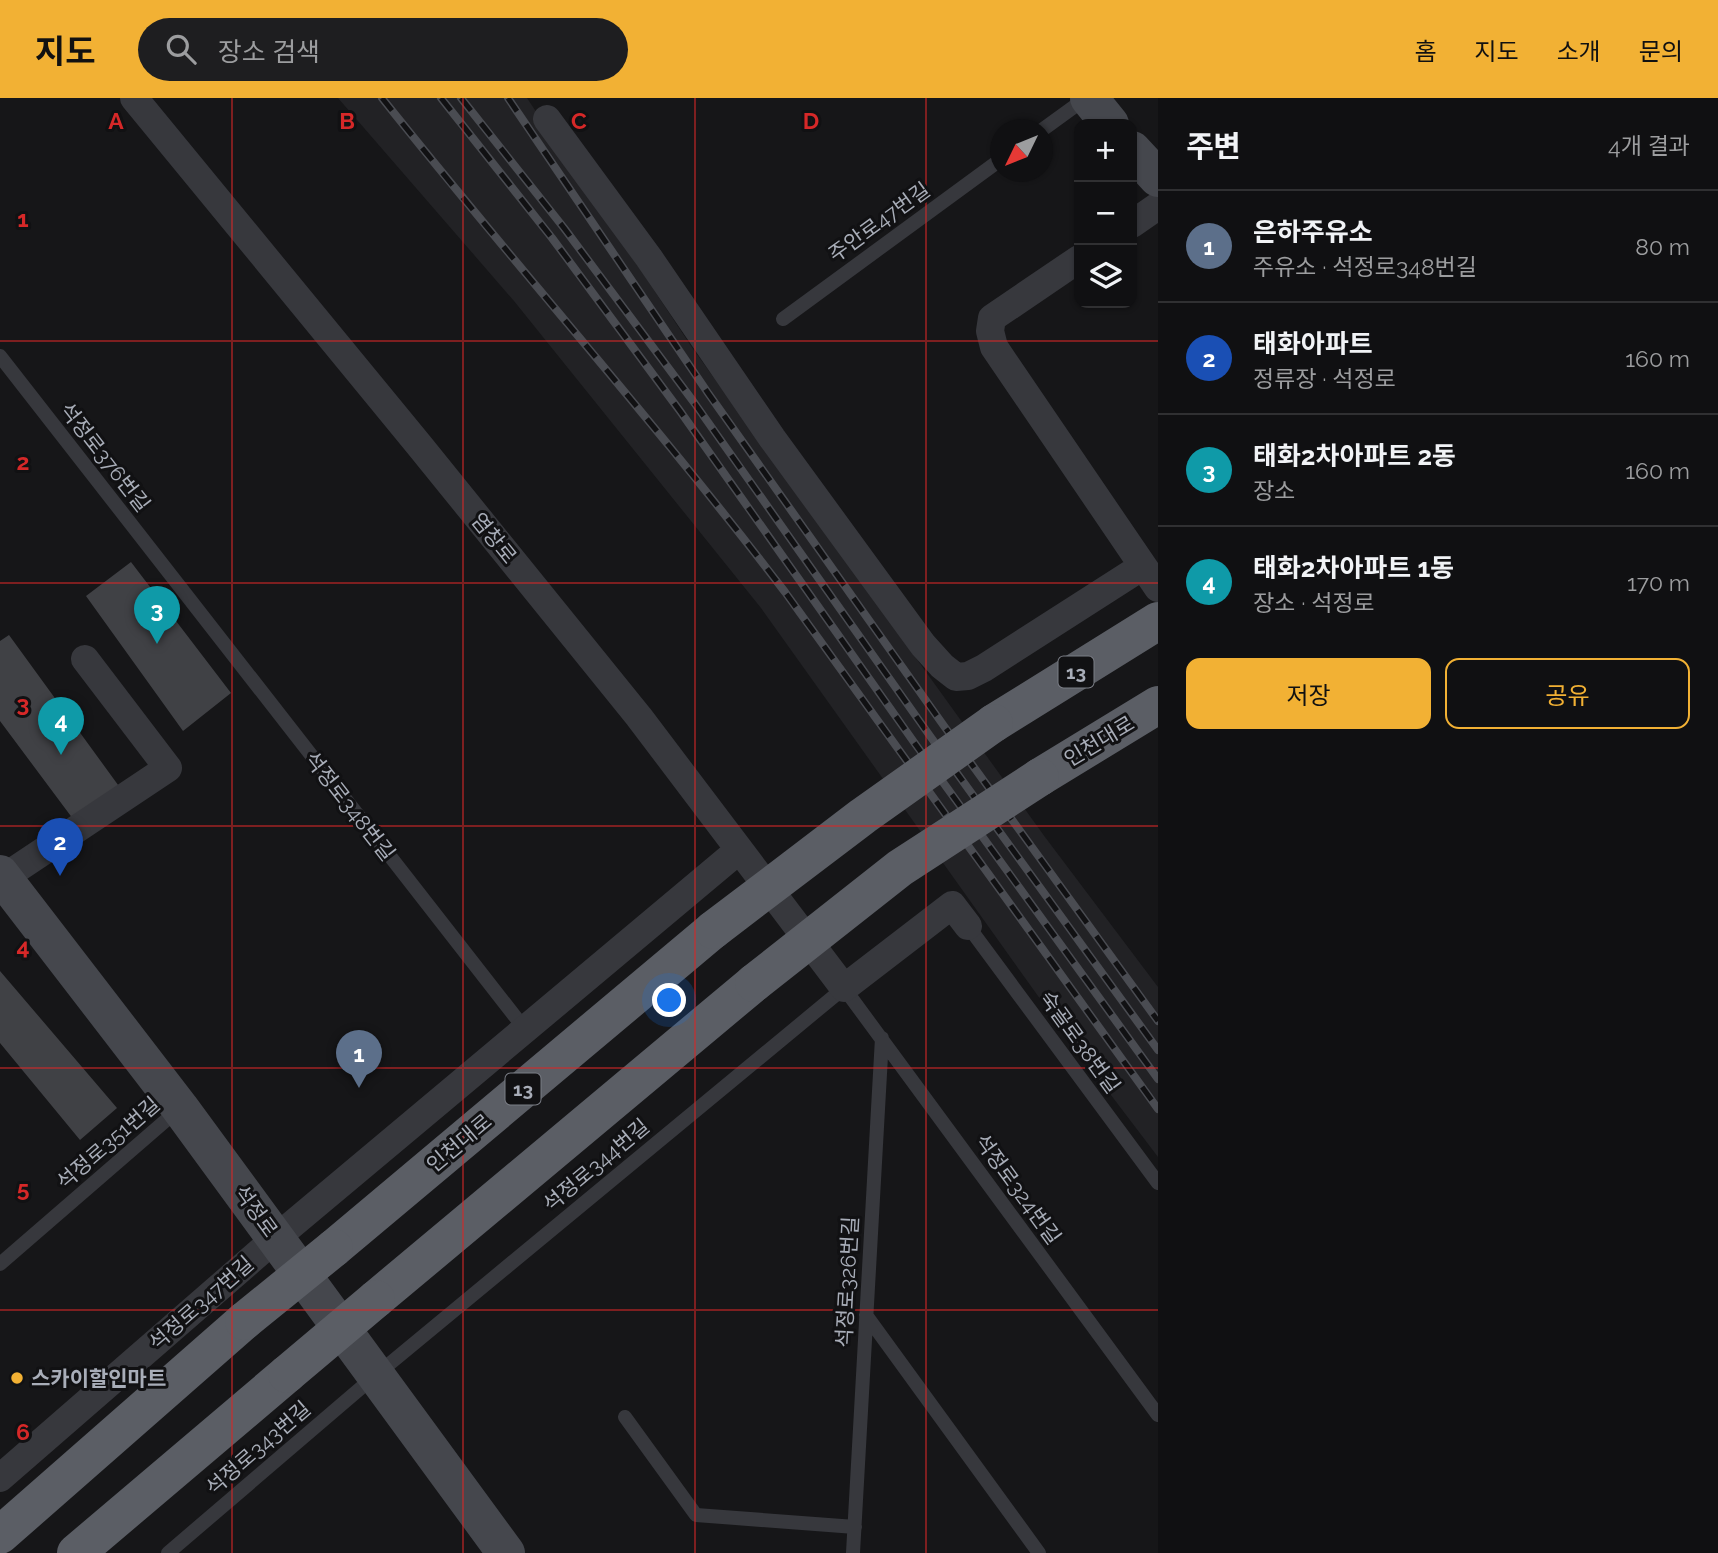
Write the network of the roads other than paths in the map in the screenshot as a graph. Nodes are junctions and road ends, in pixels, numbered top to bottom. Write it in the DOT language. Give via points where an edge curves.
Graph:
graph roads {
  1 [pos="134,98"];
  2 [pos="1088,98"];
  3 [pos="547,119"];
  4 [pos="1106,119"];
  5 [pos="1053,122"];
  6 [pos="1137,155"];
  7 [pos="990,167"];
  8 [pos="1158,178"];
  9 [pos="1158,206"];
  10 [pos="1137,221"];
  11 [pos="1074,263"];
  12 [pos="783,318"];
  13 [pos="0,356"];
  14 [pos="1150,577"];
  15 [pos="177,584"];
  16 [pos="1158,621"];
  17 [pos="85,659"];
  18 [pos="1158,705"];
  19 [pos="739,850"];
  20 [pos="2,876"];
  21 [pos="968,926"];
  22 [pos="844,988"];
  23 [pos="524,1028"];
  24 [pos="882,1038"];
  25 [pos="180,1108"];
  26 [pos="1158,1183"];
  27 [pos="276,1238"];
  28 [pos="0,1264"];
  29 [pos="866,1315"];
  30 [pos="376,1375"];
  31 [pos="1158,1415"];
  32 [pos="625,1417"];
  33 [pos="0,1478"];
  34 [pos="855,1527"];
  35 [pos="0,1535"];
  36 [pos="76,1553"];
  37 [pos="168,1553"];
  38 [pos="506,1553"];
  39 [pos="853,1553"];
  40 [pos="1038,1553"];
  1 -- 19 [label="street, 염창로" via="639,717"];
  2 -- 4 [label="main road"];
  2 -- 5 [label="lane"];
  3 -- 14 [label="street" via="923,645 956,677 984,668"];
  6 -- 8 [label="main road"];
  7 -- 12 [label="lane, 주안로47번길"];
  9 -- 10 [label="street"];
  11 -- 14 [label="street" via="992,318 990,331 994,347"];
  13 -- 15 [label="lane, 석정로376번길"];
  15 -- 23 [label="lane, 석정로348번길"];
  16 -- 35 [label="highway, 인천대로 / 13, bridge" via="995,723 713,930 244,1321"];
  17 -- 20 [label="street" via="167,768"];
  18 -- 36 [label="highway, 인천대로, bridge" via="900,869 754,983"];
  19 -- 22 [label="street, 염창로"];
  19 -- 23 [label="street"];
  20 -- 25 [label="main road, 석정로"];
  21 -- 22 [label="street" via="952,905"];
  21 -- 26 [label="lane, 숙골로38번길"];
  22 -- 24 [label="lane, 석정로324번길"];
  22 -- 30 [label="lane, 석정로344번길"];
  23 -- 27 [label="street"];
  24 -- 29 [label="lane, 석정로326번길"];
  24 -- 31 [label="lane, 석정로324번길"];
  25 -- 27 [label="main road, 석정로"];
  25 -- 28 [label="lane, 석정로351번길"];
  27 -- 30 [label="main road, 석정로"];
  27 -- 33 [label="street, 석정로347번길"];
  29 -- 34 [label="lane, 석정로326번길"];
  29 -- 40 [label="lane"];
  30 -- 37 [label="lane, 석정로343번길"];
  30 -- 38 [label="main road, 석정로"];
  32 -- 34 [label="lane" via="696,1515"];
  34 -- 39 [label="lane, 석정로326번길"];
}
